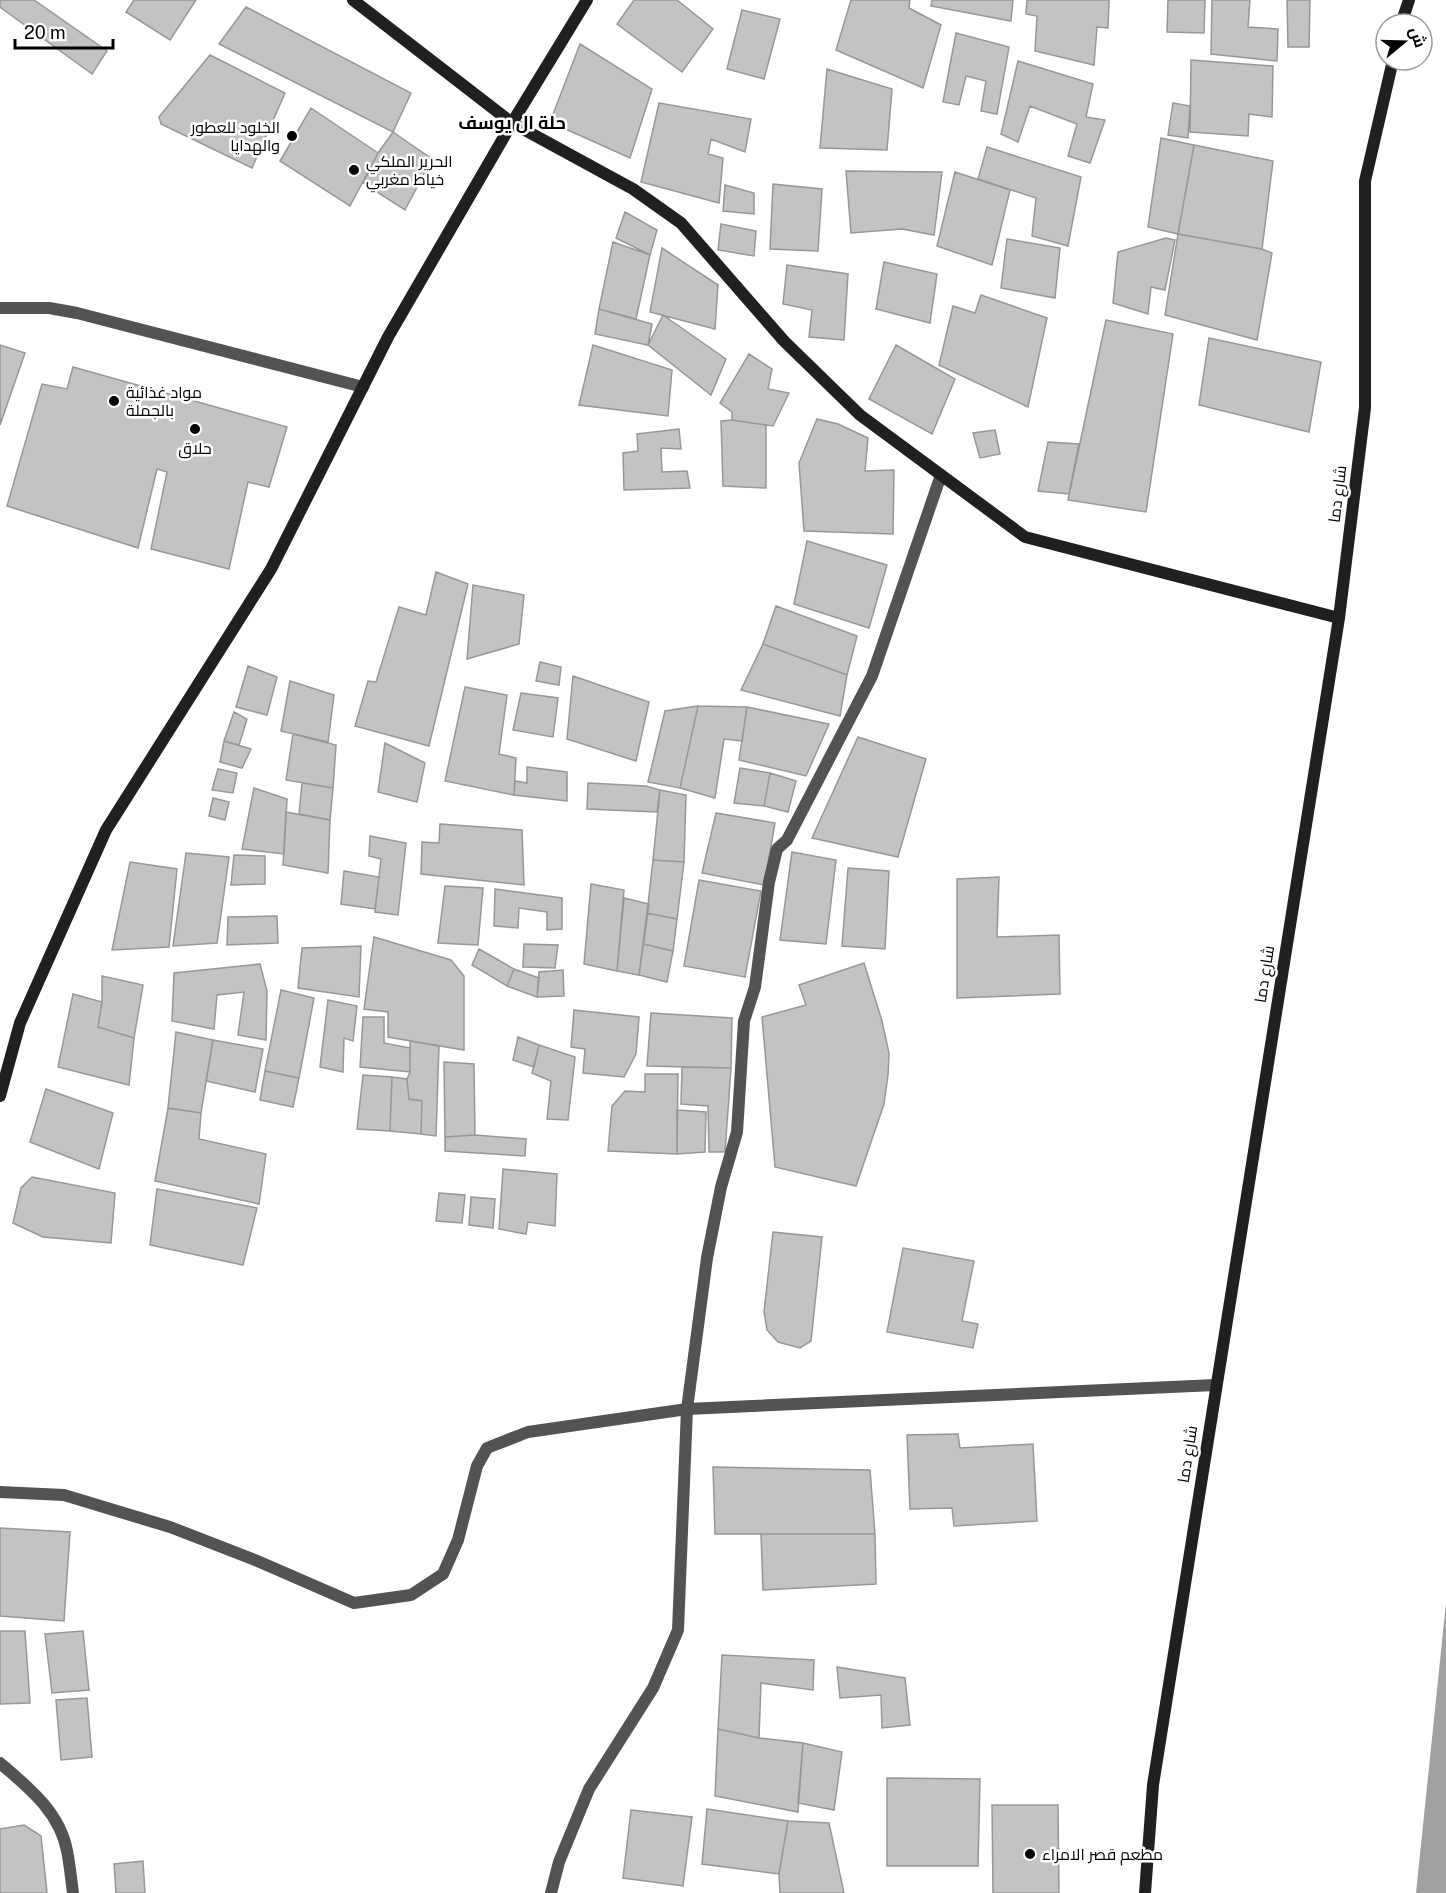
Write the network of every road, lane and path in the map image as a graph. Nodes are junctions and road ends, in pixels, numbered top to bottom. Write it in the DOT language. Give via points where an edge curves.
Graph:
graph roads {
  1 [pos="353,0"];
  2 [pos="587,0"];
  3 [pos="1390,72"];
  4 [pos="512,123"];
  5 [pos="0,308"];
  6 [pos="363,387"];
  7 [pos="941,475"];
  8 [pos="1339,618"];
  9 [pos="0,1096"];
  10 [pos="1215,1385"];
  11 [pos="687,1409"];
  12 [pos="0,1492"];
  13 [pos="0,1763"];
  14 [pos="73,1893"];
  15 [pos="551,1893"];
  16 [pos="1145,1893"];
  1 -- 4 [label="street"];
  2 -- 4 [label="street"];
  3 -- 8 [label="street, شارع دما" via="1365,181 1365,408"];
  4 -- 6 [label="street"];
  4 -- 7 [label="street" via="633,189 681,223 784,341 860,415"];
  5 -- 6 [label="street" via="49,308 77,313"];
  6 -- 9 [label="street" via="271,570 106,830 20,1023"];
  7 -- 8 [label="street" via="1025,537"];
  7 -- 11 [label="street" via="872,676 787,840 777,849 755,987 744,1021 737,1132 707,1258"];
  8 -- 10 [label="street, شارع دما"];
  10 -- 11 [label="street"];
  10 -- 16 [label="street, شارع دما" via="1153,1785"];
  11 -- 12 [label="street" via="528,1432 487,1448 477,1466 458,1540 443,1574 411,1595 354,1603 170,1527 64,1495"];
  11 -- 15 [label="street" via="678,1630 652,1688 589,1789 559,1862"];
  13 -- 14 [label="street" via="38,1796 59,1826 67,1849"];
}
